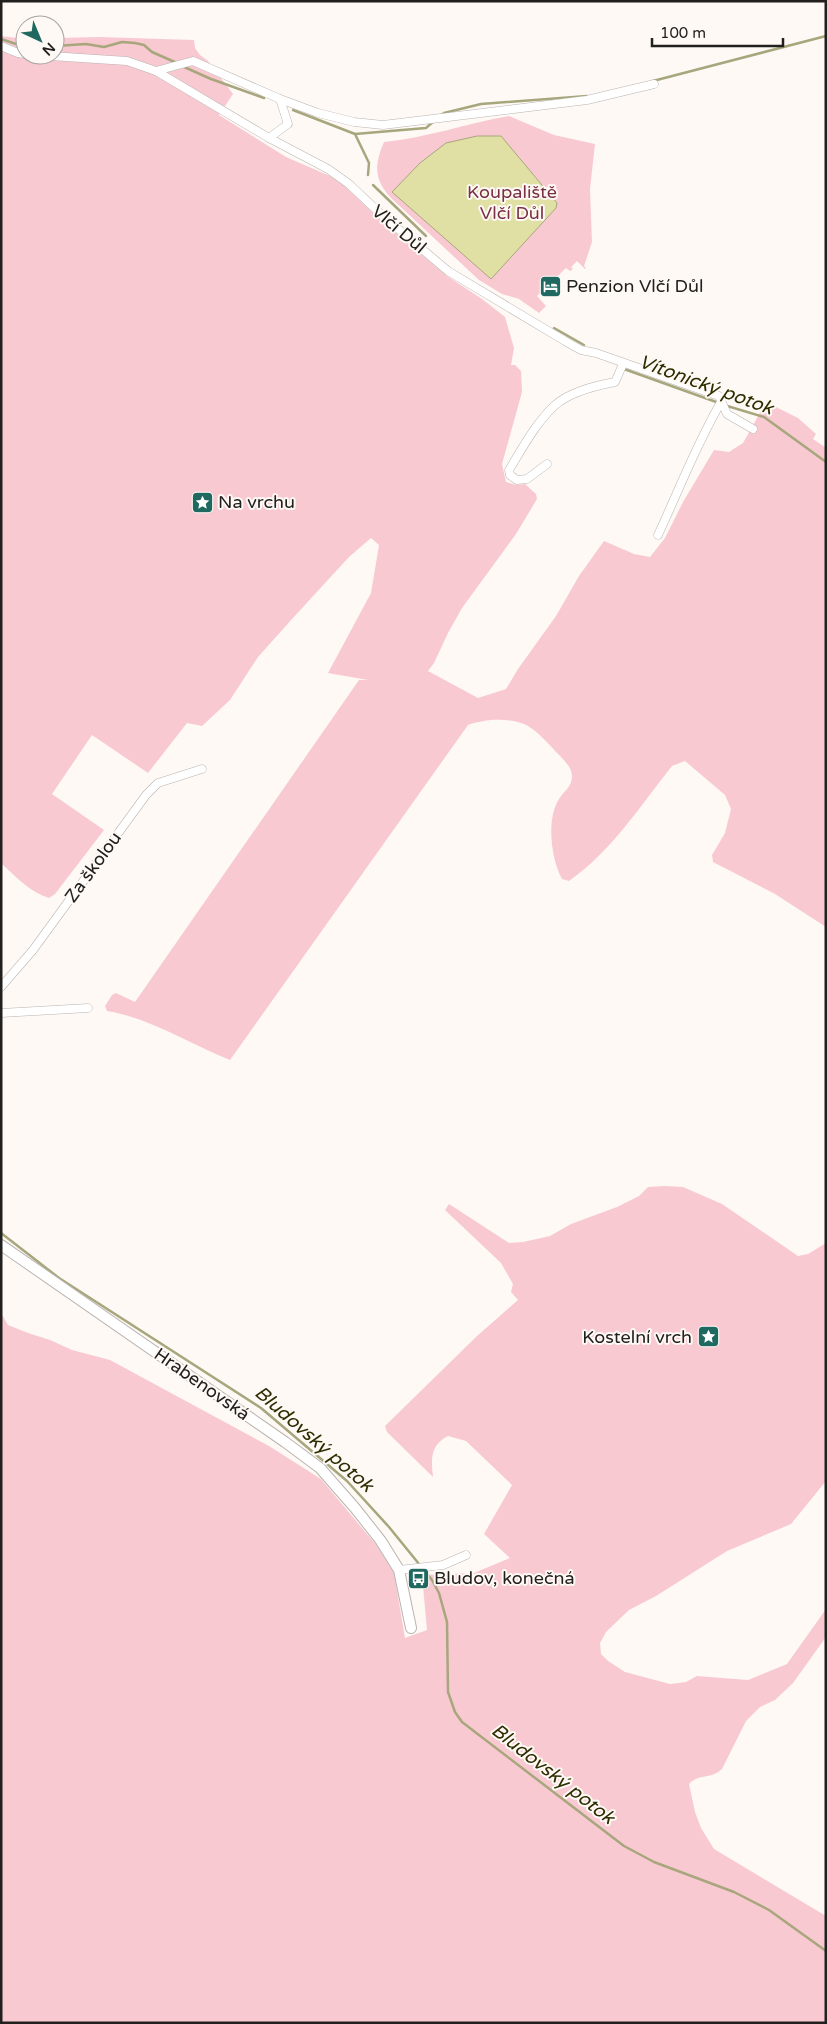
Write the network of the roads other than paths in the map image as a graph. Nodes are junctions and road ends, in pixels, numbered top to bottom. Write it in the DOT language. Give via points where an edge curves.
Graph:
graph roads {
  1 [pos="1,46"];
  2 [pos="15,52"];
  3 [pos="65,57"];
  4 [pos="156,71"];
  5 [pos="654,84"];
  6 [pos="280,99"];
  7 [pos="269,138"];
  8 [pos="623,364"];
  9 [pos="721,402"];
  10 [pos="752,430"];
  11 [pos="547,464"];
  12 [pos="658,535"];
  13 [pos="202,769"];
  14 [pos="1,987"];
  15 [pos="88,1008"];
  16 [pos="1,1013"];
  17 [pos="1,1245"];
  18 [pos="466,1555"];
  19 [pos="399,1570"];
  20 [pos="411,1628"];
  1 -- 2 [label="street"];
  3 -- 4 [label="street, Vlčí Důl" via="127,61"];
  4 -- 6 [label="street" via="193,61"];
  4 -- 7 [label="street, Vlčí Důl"];
  5 -- 6 [label="street" via="587,100 383,125 345,120"];
  6 -- 7 [label="street" via="288,124"];
  7 -- 8 [label="street, Vlčí Důl" via="328,169 349,184 448,271 573,346"];
  8 -- 9 [label="street, Vlčí Důl" via="718,396"];
  8 -- 11 [label="street" via="615,382 594,386 555,405 509,470 517,480 527,479"];
  9 -- 10 [label="street, Vlčí Důl" via="727,414"];
  9 -- 12 [label="street" via="692,455"];
  13 -- 14 [label="street, Za školou" via="158,783 146,795 33,950"];
  15 -- 16 [label="street"];
  17 -- 19 [label="street, Hrabenovská" via="320,1468 381,1541"];
  18 -- 19 [label="street" via="443,1565"];
  19 -- 20 [label="street, Hrabenovská"];
}
